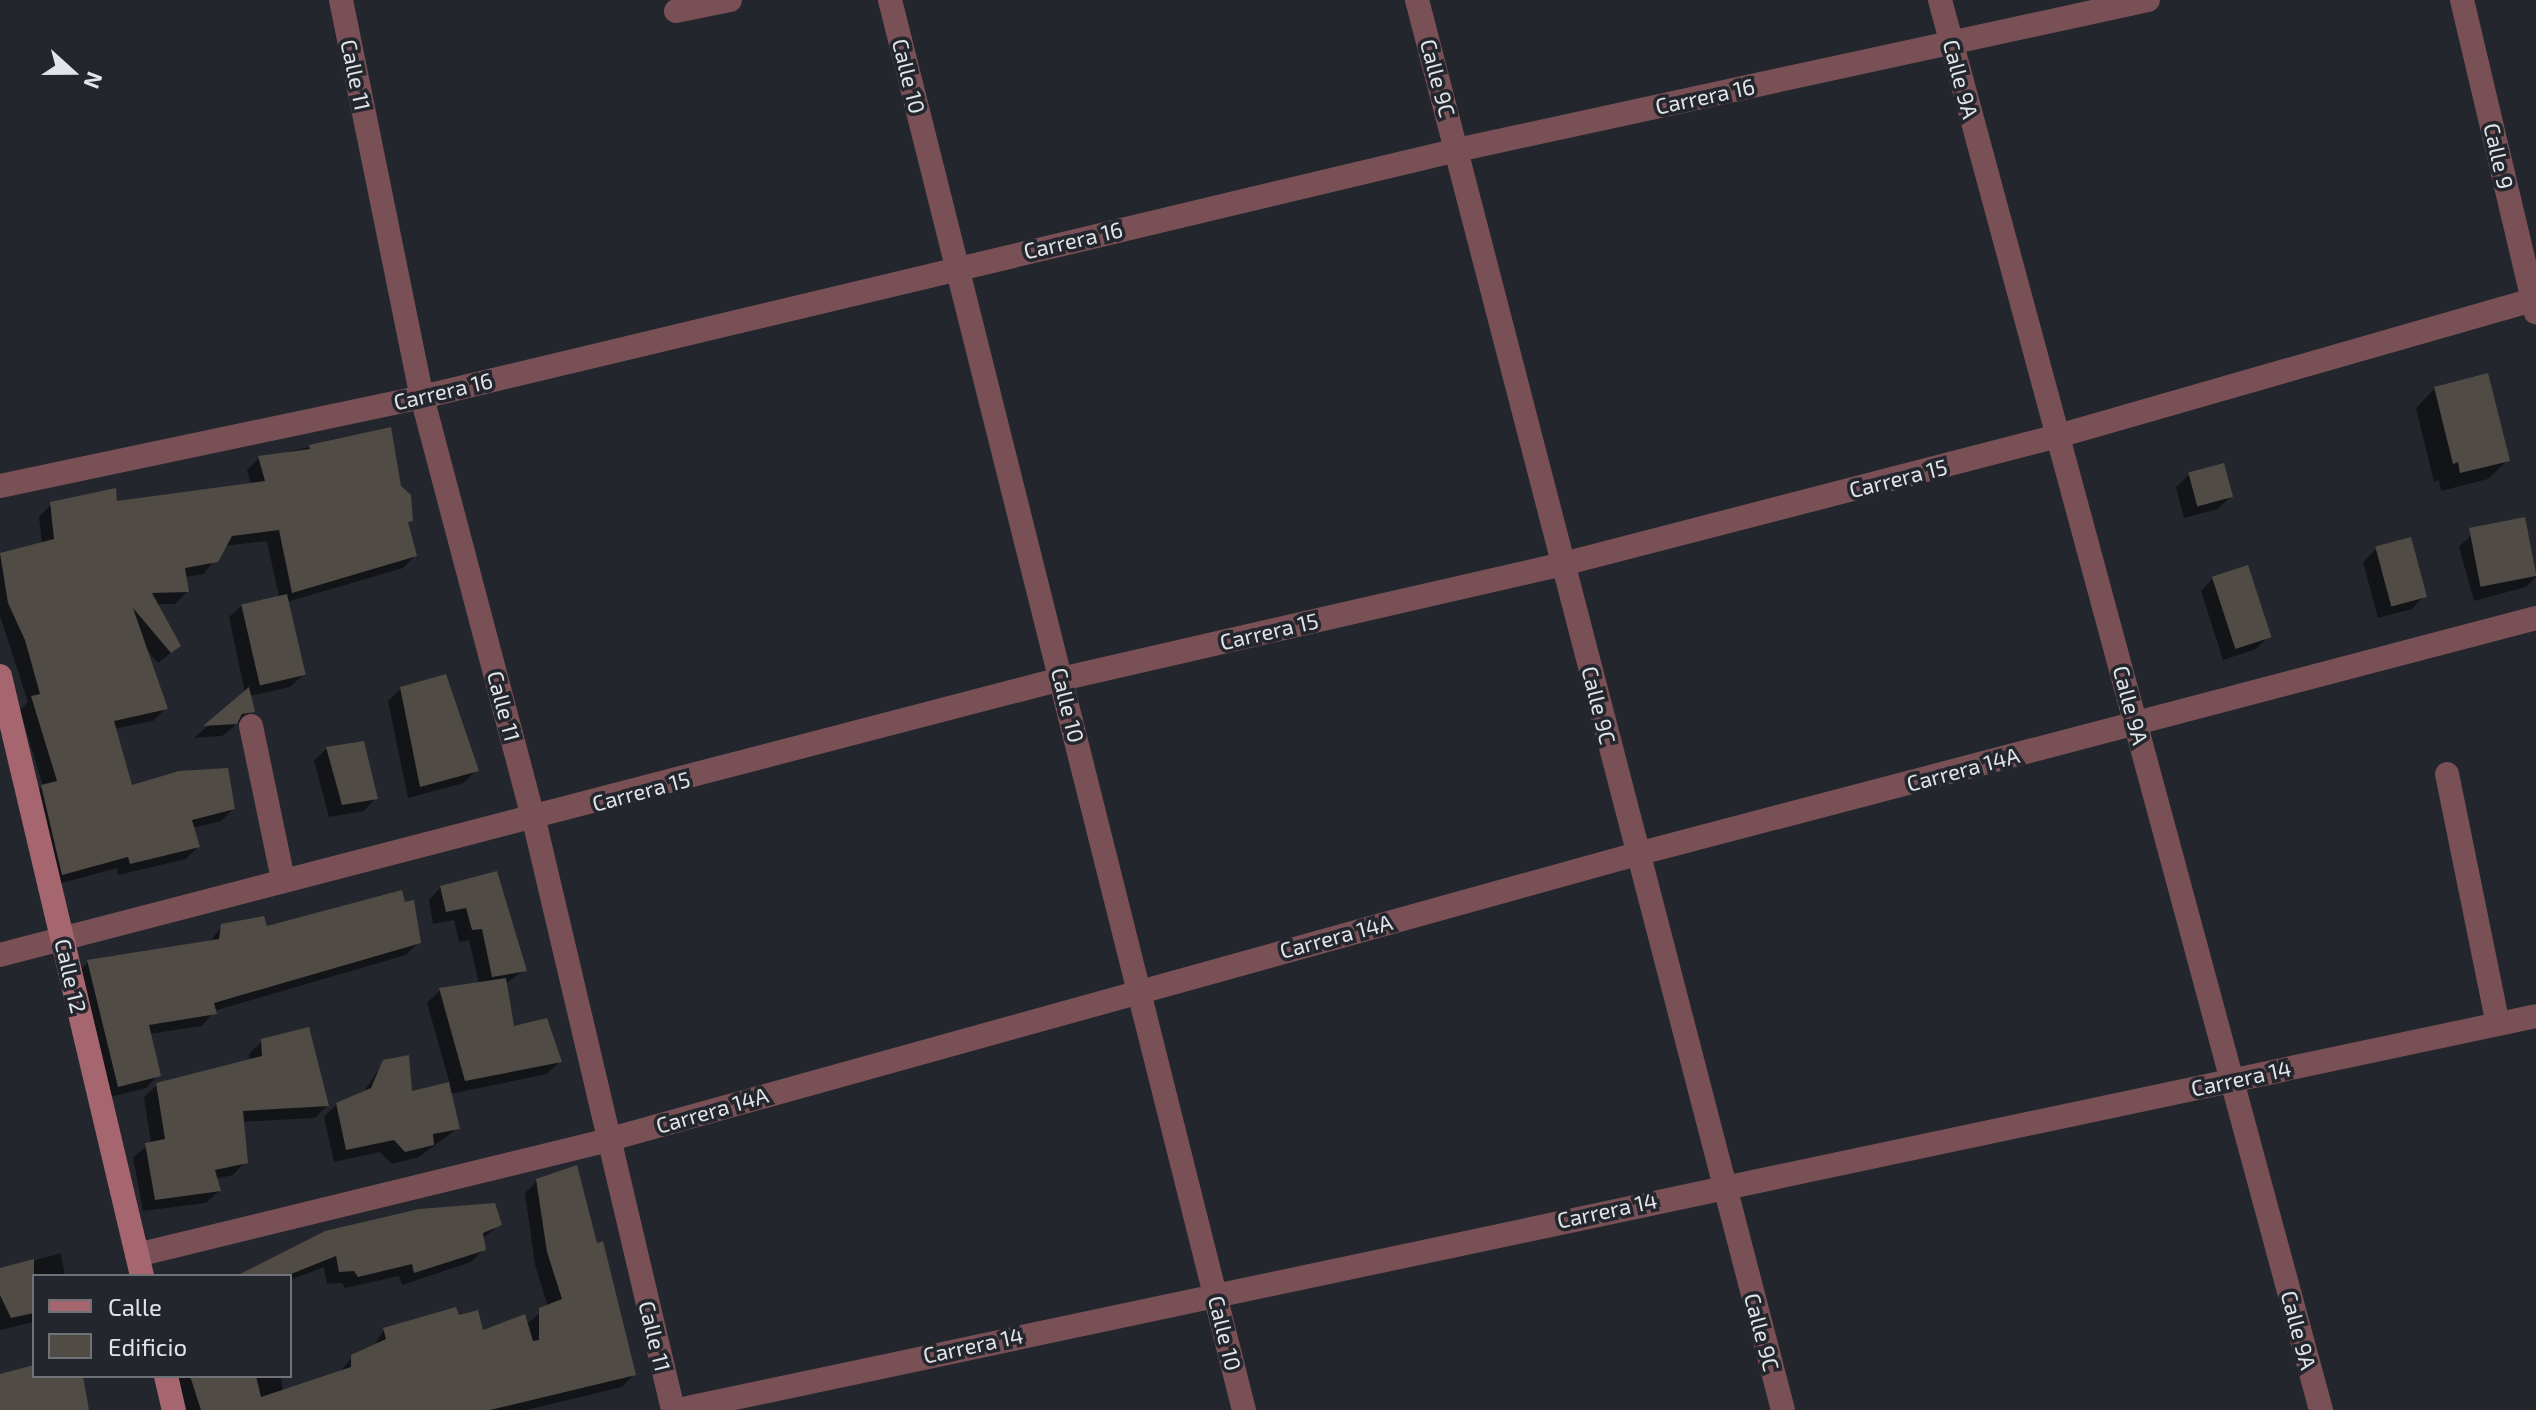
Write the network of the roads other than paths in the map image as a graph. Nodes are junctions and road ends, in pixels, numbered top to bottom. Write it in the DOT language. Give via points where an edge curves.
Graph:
graph roads {
  1 [pos="341,0"];
  2 [pos="730,0"];
  3 [pos="890,0"];
  4 [pos="1417,0"];
  5 [pos="1940,0"];
  6 [pos="2148,0"];
  7 [pos="2462,0"];
  8 [pos="676,11"];
  9 [pos="1952,43"];
  10 [pos="1457,150"];
  11 [pos="957,267"];
  12 [pos="2535,304"];
  13 [pos="422,397"];
  14 [pos="2058,436"];
  15 [pos="0,486"];
  16 [pos="1563,564"];
  17 [pos="2536,618"];
  18 [pos="0,676"];
  19 [pos="1061,679"];
  20 [pos="2136,723"];
  21 [pos="251,726"];
  22 [pos="2447,774"];
  23 [pos="534,820"];
  24 [pos="1637,854"];
  25 [pos="283,879"];
  26 [pos="63,942"];
  27 [pos="0,955"];
  28 [pos="1139,990"];
  29 [pos="2536,1016"];
  30 [pos="2498,1024"];
  31 [pos="2232,1080"];
  32 [pos="607,1140"];
  33 [pos="1722,1186"];
  34 [pos="140,1265"];
  35 [pos="1215,1292"];
  36 [pos="166,1378"];
  37 [pos="174,1410"];
  38 [pos="676,1410"];
  39 [pos="1244,1410"];
  40 [pos="1783,1410"];
  41 [pos="2321,1410"];
  1 -- 13 [label="street, Calle 11"];
  2 -- 8 [label="street"];
  3 -- 11 [label="street, Calle 10"];
  4 -- 10 [label="street, Calle 9C"];
  5 -- 9 [label="street, Calle 9A"];
  6 -- 9 [label="street, Carrera 16"];
  7 -- 12 [label="street, Calle 9"];
  9 -- 10 [label="street, Carrera 16"];
  9 -- 14 [label="street, Calle 9A"];
  10 -- 11 [label="street, Carrera 16"];
  10 -- 16 [label="street, Calle 9C"];
  11 -- 13 [label="street, Carrera 16"];
  11 -- 19 [label="street, Calle 10"];
  12 -- 14 [label="street, Carrera 15"];
  13 -- 15 [label="street, Carrera 16"];
  13 -- 23 [label="street, Calle 11"];
  14 -- 16 [label="street, Carrera 15"];
  14 -- 20 [label="street, Calle 9A"];
  16 -- 19 [label="street, Carrera 15"];
  16 -- 24 [label="street, Calle 9C"];
  17 -- 20 [label="street, Carrera 14A"];
  18 -- 26 [label="street, Calle 12"];
  19 -- 23 [label="street, Carrera 15"];
  19 -- 28 [label="street, Calle 10"];
  20 -- 24 [label="street, Carrera 14A"];
  20 -- 31 [label="street, Calle 9A"];
  21 -- 25 [label="street"];
  22 -- 30 [label="street"];
  23 -- 25 [label="street, Carrera 15"];
  23 -- 32 [label="street, Calle 11"];
  24 -- 28 [label="street, Carrera 14A"];
  24 -- 33 [label="street, Calle 9C"];
  25 -- 26 [label="street, Carrera 15"];
  26 -- 27 [label="street, Carrera 15"];
  26 -- 34 [label="street, Calle 12"];
  28 -- 32 [label="street, Carrera 14A"];
  28 -- 35 [label="street, Calle 10"];
  29 -- 30 [label="street, Carrera 14"];
  30 -- 31 [label="street, Carrera 14"];
  31 -- 33 [label="street, Carrera 14"];
  31 -- 41 [label="street, Calle 9A"];
  32 -- 34 [label="street, Carrera 14A"];
  32 -- 38 [label="street, Calle 11"];
  33 -- 35 [label="street, Carrera 14"];
  33 -- 40 [label="street, Calle 9C"];
  35 -- 38 [label="street, Carrera 14"];
  35 -- 39 [label="street, Calle 10"];
  36 -- 37 [label="street"];
}
